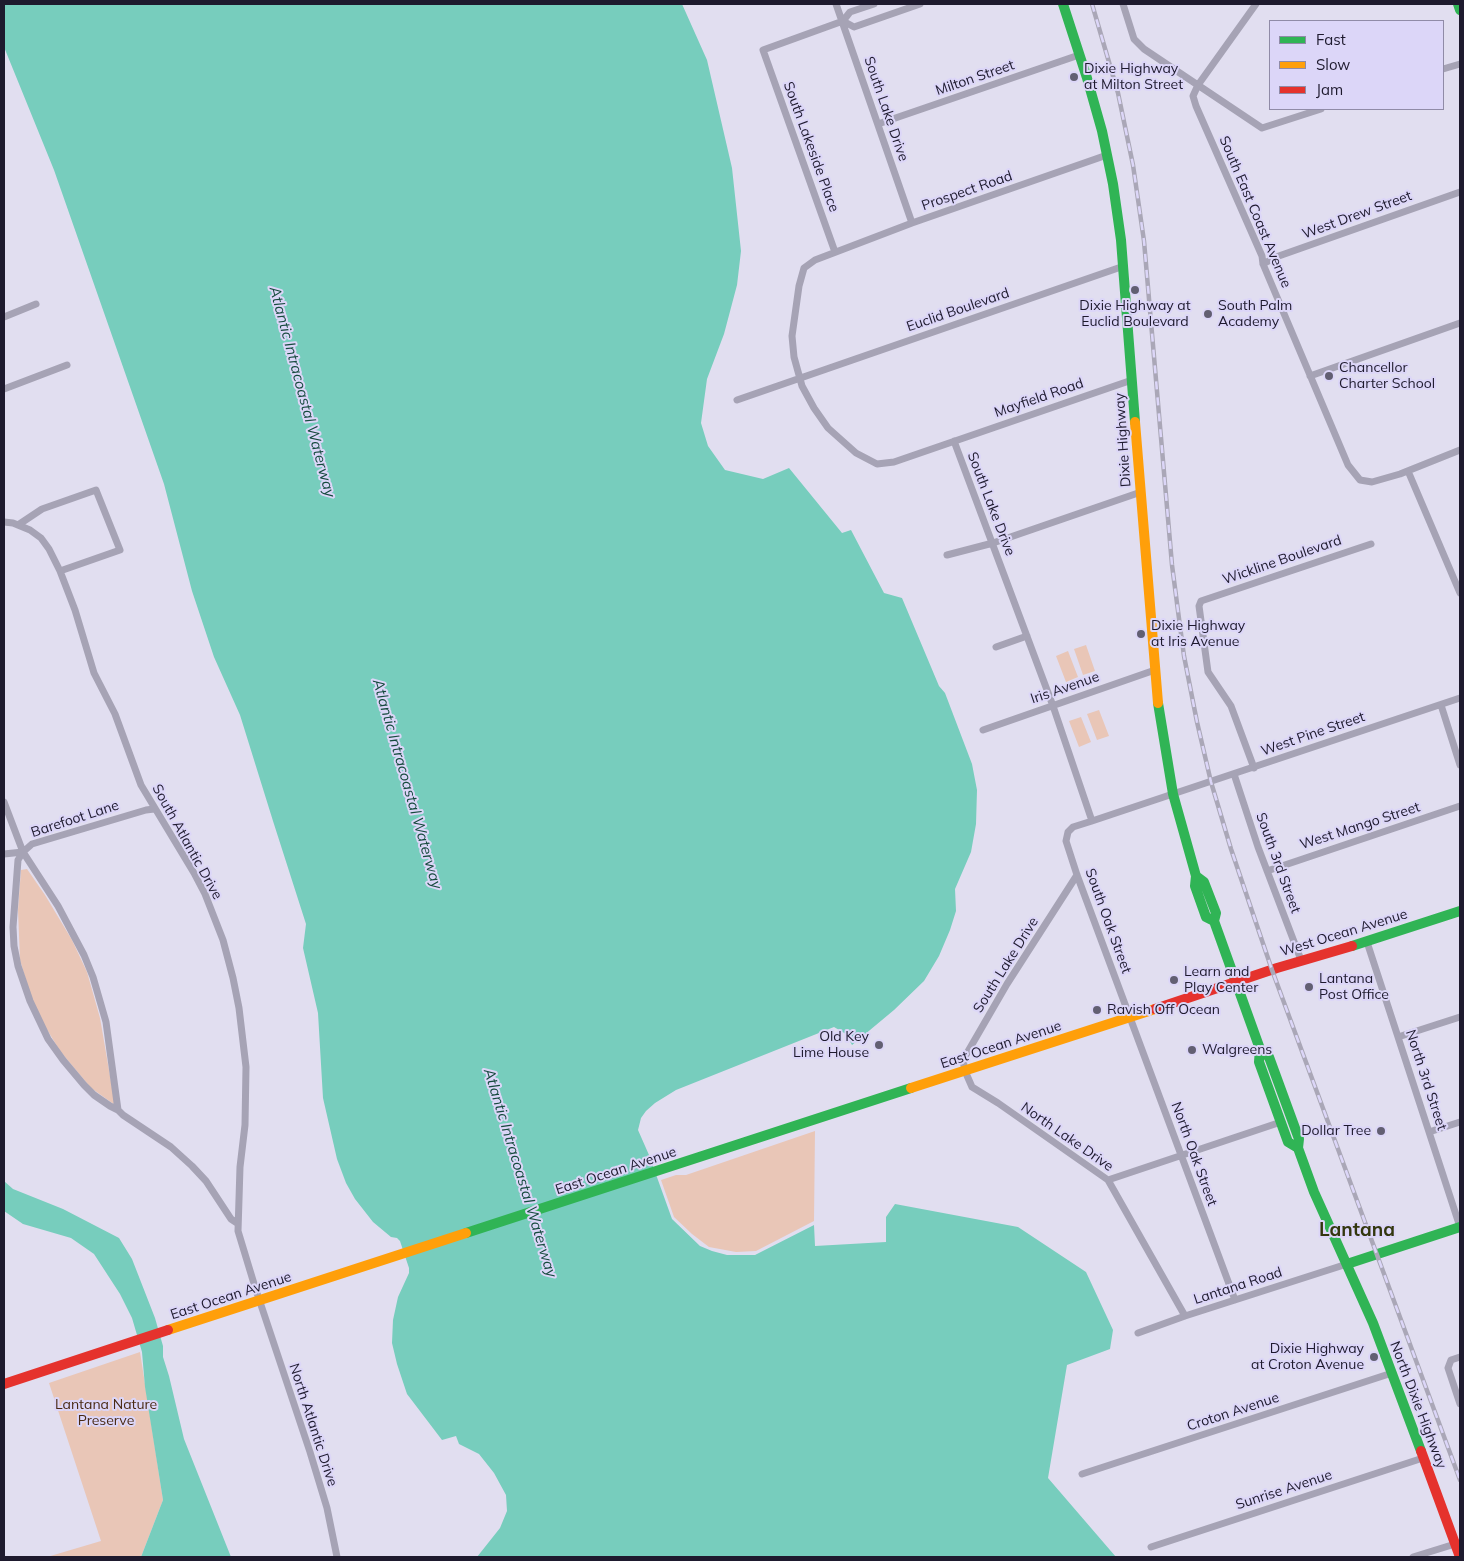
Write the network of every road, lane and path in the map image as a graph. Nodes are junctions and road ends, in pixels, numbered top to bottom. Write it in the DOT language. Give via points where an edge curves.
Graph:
graph roads {
  1 [pos="836,4"];
  2 [pos="874,4"];
  3 [pos="920,4"];
  4 [pos="1063,4"];
  5 [pos="1123,4"];
  6 [pos="1256,4"];
  7 [pos="1458,4"];
  8 [pos="1460,10"];
  9 [pos="842,21"];
  10 [pos="1079,56"];
  11 [pos="1460,64"];
  12 [pos="1444,69"];
  13 [pos="1198,85"];
  14 [pos="1318,110"];
  15 [pos="878,124"];
  16 [pos="1107,155"];
  17 [pos="1460,192"];
  18 [pos="912,223"];
  19 [pos="835,252"];
  20 [pos="1263,264"];
  21 [pos="1124,266"];
  22 [pos="36,304"];
  23 [pos="4,317"];
  24 [pos="1460,323"];
  25 [pos="67,365"];
  26 [pos="1310,376"];
  27 [pos="800,378"];
  28 [pos="1132,380"];
  29 [pos="4,389"];
  30 [pos="737,400"];
  31 [pos="954,441"];
  32 [pos="1460,450"];
  33 [pos="1408,471"];
  34 [pos="1141,492"];
  35 [pos="4,522"];
  36 [pos="18,525"];
  37 [pos="993,543"];
  38 [pos="1370,544"];
  39 [pos="947,555"];
  40 [pos="60,571"];
  41 [pos="1460,593"];
  42 [pos="1027,636"];
  43 [pos="996,647"];
  44 [pos="1155,670"];
  45 [pos="1460,698"];
  46 [pos="1441,705"];
  47 [pos="1053,706"];
  48 [pos="983,730"];
  49 [pos="1460,766"];
  50 [pos="1254,768"];
  51 [pos="1234,774"];
  52 [pos="1173,794"];
  53 [pos="4,802"];
  54 [pos="1460,806"];
  55 [pos="154,809"];
  56 [pos="1092,821"];
  57 [pos="23,852"];
  58 [pos="4,854"];
  59 [pos="1267,871"];
  60 [pos="1077,875"];
  61 [pos="1460,911"];
  62 [pos="1367,942"];
  63 [pos="1301,960"];
  64 [pos="1236,982"];
  65 [pos="1130,1017"];
  66 [pos="1460,1017"];
  67 [pos="1398,1037"];
  68 [pos="1260,1049"];
  69 [pos="965,1071"];
  70 [pos="118,1110"];
  71 [pos="1281,1122"];
  72 [pos="1460,1122"];
  73 [pos="1429,1132"];
  74 [pos="1298,1148"];
  75 [pos="1181,1155"];
  76 [pos="1108,1180"];
  77 [pos="238,1223"];
  78 [pos="1460,1227"];
  79 [pos="1347,1264"];
  80 [pos="1234,1300"];
  81 [pos="260,1301"];
  82 [pos="1185,1316"];
  83 [pos="1138,1333"];
  84 [pos="1460,1357"];
  85 [pos="1392,1373"];
  86 [pos="4,1384"];
  87 [pos="1460,1404"];
  88 [pos="1424,1458"];
  89 [pos="1082,1474"];
  90 [pos="1455,1544"];
  91 [pos="1151,1547"];
  92 [pos="337,1557"];
  93 [pos="1413,1557"];
  94 [pos="1460,1557"];
  1 -- 9 [label="street, South Lake Drive"];
  2 -- 9 [label="street" via="850,12"];
  3 -- 9 [label="street" via="854,27"];
  4 -- 10 [label="main road, Dixie Highway"];
  5 -- 13 [label="street" via="1134,39"];
  6 -- 13 [label="street"];
  7 -- 8 [label="main road"];
  9 -- 15 [label="street, South Lake Drive"];
  9 -- 19 [label="street, South Lakeside Place" via="763,50"];
  10 -- 15 [label="street, Milton Street"];
  10 -- 16 [label="main road, Dixie Highway"];
  11 -- 12 [label="street"];
  13 -- 14 [label="street" via="1262,128"];
  13 -- 20 [label="street, South East Coast Avenue" via="1193,96 1196,106"];
  15 -- 18 [label="street, South Lake Drive"];
  16 -- 18 [label="street, Prospect Road"];
  16 -- 21 [label="main road, Dixie Highway"];
  17 -- 20 [label="street, West Drew Street"];
  18 -- 19 [label="street, Prospect Road"];
  19 -- 27 [label="street, South Lake Drive" via="804,268 799,286 792,336"];
  20 -- 26 [label="street, South East Coast Avenue"];
  21 -- 27 [label="street, Euclid Boulevard"];
  21 -- 28 [label="main road, Dixie Highway"];
  22 -- 23 [label="street"];
  24 -- 26 [label="street"];
  25 -- 29 [label="street"];
  26 -- 33 [label="street, South East Coast Avenue" via="1348,464 1360,480 1372,482"];
  27 -- 30 [label="street, Euclid Boulevard"];
  27 -- 31 [label="street, South Lake Drive" via="828,428 856,453 877,464 894,462"];
  28 -- 31 [label="street, Mayfield Road"];
  28 -- 34 [label="main road, Dixie Highway"];
  31 -- 37 [label="street, South Lake Drive"];
  32 -- 33 [label="street"];
  33 -- 41 [label="street"];
  34 -- 37 [label="street"];
  34 -- 44 [label="main road, Dixie Highway"];
  35 -- 36 [label="street, South Atlantic Drive"];
  36 -- 40 [label="street, South Atlantic Drive" via="40,538"];
  36 -- 40 [label="street" via="42,509 96,490 120,550"];
  37 -- 39 [label="street"];
  37 -- 42 [label="street, South Lake Drive"];
  38 -- 50 [label="street, Wickline Boulevard" via="1201,601 1208,672 1232,706"];
  40 -- 55 [label="street, South Atlantic Drive" via="94,673"];
  42 -- 43 [label="street"];
  42 -- 47 [label="street, South Lake Drive"];
  44 -- 47 [label="street, Iris Avenue"];
  44 -- 52 [label="main road, Dixie Highway"];
  45 -- 46 [label="street, West Pine Street"];
  46 -- 49 [label="street"];
  46 -- 50 [label="street, West Pine Street"];
  47 -- 48 [label="street, Iris Avenue"];
  47 -- 56 [label="street, South Lake Drive"];
  50 -- 51 [label="street, West Pine Street"];
  51 -- 52 [label="street, West Pine Street"];
  51 -- 59 [label="street, South 3rd Street"];
  52 -- 56 [label="street, West Pine Street"];
  52 -- 64 [label="main road, Dixie Highway" via="1196,876 1204,882 1216,913 1214,921"];
  53 -- 57 [label="street"];
  54 -- 59 [label="street, West Mango Street"];
  55 -- 57 [label="street, Barefoot Lane" via="32,844"];
  55 -- 77 [label="street, South Atlantic Drive" via="205,894 233,978 246,1067"];
  56 -- 60 [label="street, South Oak Street" via="1068,832 1066,842"];
  57 -- 58 [label="street, Barefoot Lane"];
  57 -- 70 [label="street" via="58,906 93,977 106,1022"];
  57 -- 70 [label="street" via="18,860 13,927 18,966 30,1001 48,1039 63,1060 84,1085"];
  59 -- 63 [label="street, South 3rd Street"];
  60 -- 65 [label="street, South Oak Street"];
  60 -- 69 [label="street, South Lake Drive" via="963,1060"];
  61 -- 62 [label="main road, West Ocean Avenue"];
  62 -- 63 [label="main road, West Ocean Avenue"];
  62 -- 67 [label="street, North 3rd Street"];
  63 -- 64 [label="main road, West Ocean Avenue"];
  64 -- 65 [label="main road, East Ocean Avenue"];
  64 -- 68 [label="main road, Dixie Highway"];
  65 -- 69 [label="main road, East Ocean Avenue"];
  65 -- 75 [label="street, North Oak Street"];
  66 -- 67 [label="street"];
  67 -- 73 [label="street, North 3rd Street"];
  68 -- 71 [label="main road, Dixie Highway" via="1259,1062"];
  68 -- 74 [label="main road, Dixie Highway" via="1272,1064 1299,1138"];
  69 -- 76 [label="street, North Lake Drive" via="972,1088"];
  69 -- 81 [label="main road, East Ocean Avenue"];
  70 -- 77 [label="street" via="192,1166 231,1219"];
  71 -- 74 [label="main road, Dixie Highway" via="1288,1142"];
  71 -- 75 [label="street"];
  72 -- 73 [label="street"];
  73 -- 78 [label="street, North 3rd Street"];
  74 -- 79 [label="main road, Dixie Highway"];
  75 -- 76 [label="street"];
  75 -- 80 [label="street, North Oak Street"];
  76 -- 82 [label="street, North Lake Drive"];
  77 -- 81 [label="street, South Atlantic Drive"];
  78 -- 79 [label="main road"];
  79 -- 80 [label="street, Lantana Road"];
  79 -- 85 [label="main road, North Dixie Highway"];
  80 -- 82 [label="street, Lantana Road"];
  81 -- 86 [label="main road, East Ocean Avenue"];
  81 -- 92 [label="street, North Atlantic Drive" via="310,1452"];
  82 -- 83 [label="street, Lantana Road"];
  84 -- 87 [label="street" via="1451,1360 1448,1368"];
  85 -- 88 [label="main road, North Dixie Highway"];
  85 -- 89 [label="street, Croton Avenue"];
  88 -- 90 [label="main road, North Dixie Highway"];
  88 -- 91 [label="street, Sunrise Avenue"];
  90 -- 93 [label="street"];
  90 -- 94 [label="main road, North Dixie Highway"];
}
